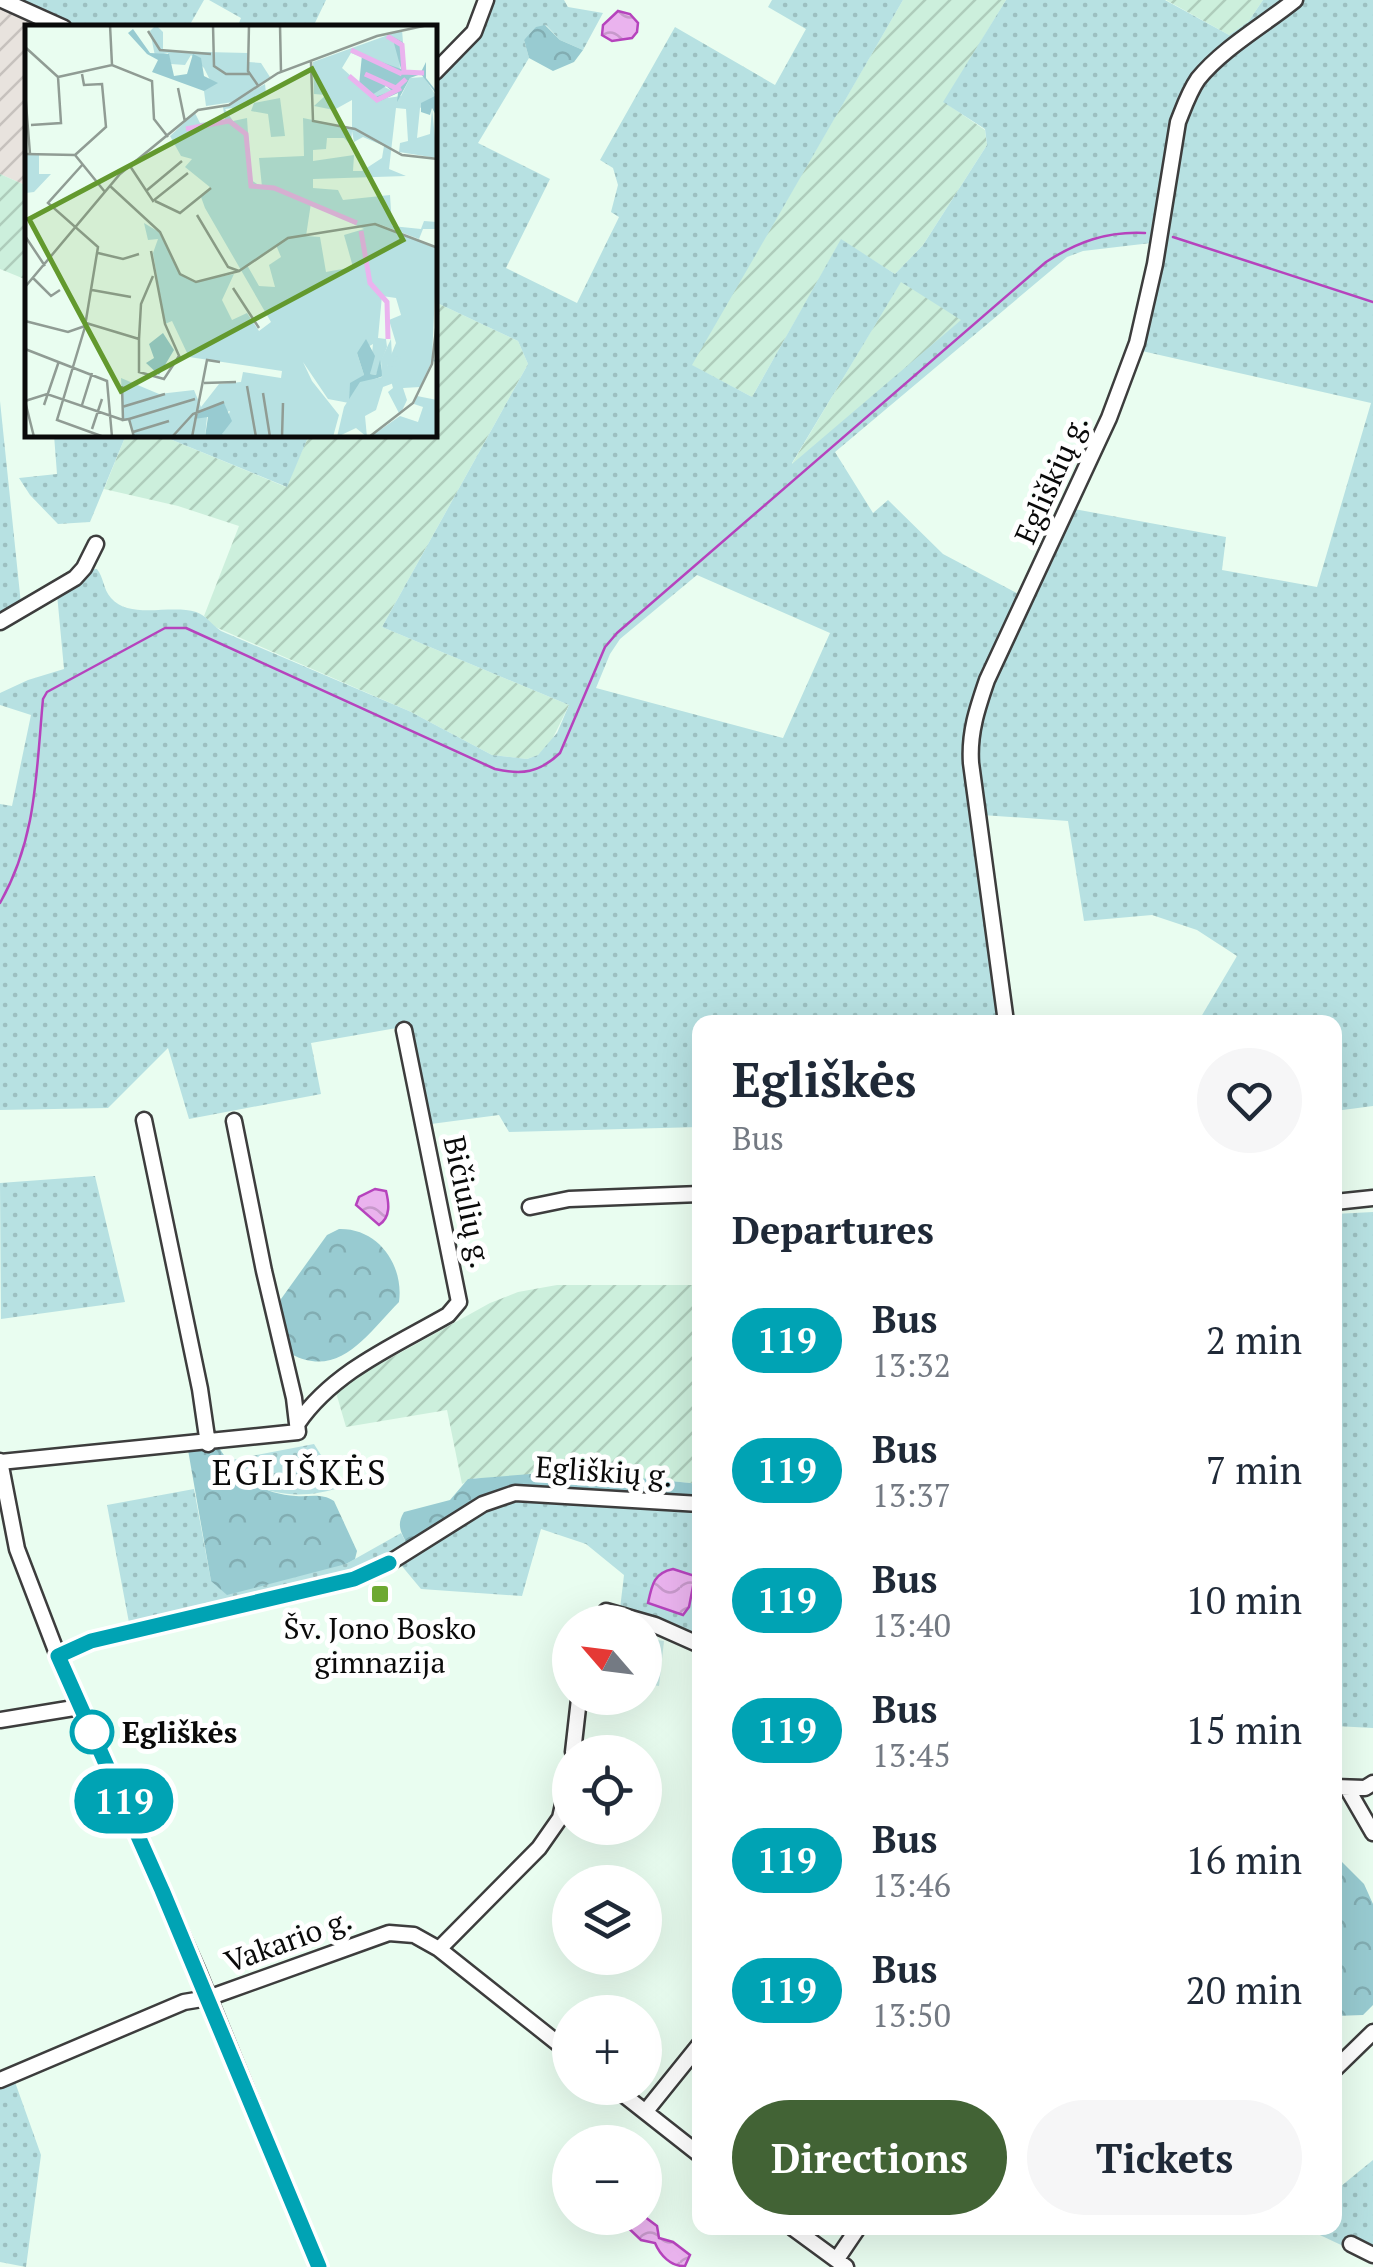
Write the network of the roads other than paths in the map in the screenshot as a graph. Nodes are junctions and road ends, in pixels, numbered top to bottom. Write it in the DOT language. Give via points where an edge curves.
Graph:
graph roads {
  1 [pos="2,0"];
  2 [pos="486,0"];
  3 [pos="1296,0"];
  4 [pos="57,25"];
  5 [pos="438,69"];
  6 [pos="96,544"];
  7 [pos="0,622"];
  8 [pos="1005,1015"];
  9 [pos="404,1030"];
  10 [pos="144,1120"];
  11 [pos="234,1121"];
  12 [pos="692,1194"];
  13 [pos="1373,1198"];
  14 [pos="1342,1201"];
  15 [pos="530,1207"];
  16 [pos="298,1428"];
  17 [pos="208,1444"];
  18 [pos="0,1462"];
  19 [pos="692,1504"];
  20 [pos="662,1628"];
  21 [pos="692,1641"];
  22 [pos="58,1656"];
  23 [pos="80,1707"];
  24 [pos="0,1720"];
  25 [pos="1373,1783"];
  26 [pos="1342,1788"];
  27 [pos="1342,1789"];
  28 [pos="552,1829"];
  29 [pos="1373,1833"];
  30 [pos="439,1949"];
  31 [pos="208,1998"];
  32 [pos="1373,2032"];
  33 [pos="552,2039"];
  34 [pos="692,2054"];
  35 [pos="1342,2063"];
  36 [pos="0,2080"];
  37 [pos="638,2105"];
  38 [pos="646,2111"];
  39 [pos="692,2148"];
  40 [pos="803,2235"];
  41 [pos="855,2235"];
  42 [pos="1351,2244"];
  43 [pos="1373,2255"];
  44 [pos="842,2263"];
  45 [pos="319,2267"];
  1 -- 4 [label="street"];
  2 -- 5 [label="street" via="474,32"];
  3 -- 8 [label="street, Egliškių g." via="1214,64 1186,101 1136,343 1109,418 974,716 971,764"];
  6 -- 7 [label="street" via="75,578"];
  9 -- 16 [label="street, Bičiulių g." via="459,1302 448,1315 341,1376 315,1398"];
  10 -- 17 [label="street"];
  11 -- 16 [label="street"];
  12 -- 15 [label="street"];
  13 -- 14 [label="street"];
  16 -- 17 [label="street"];
  17 -- 18 [label="street"];
  18 -- 22 [label="street" via="17,1549"];
  19 -- 22 [label="street, Egliškių g." via="515,1493 483,1504 354,1579 91,1641"];
  20 -- 21 [label="street"];
  22 -- 23 [label="street"];
  23 -- 24 [label="street"];
  23 -- 31 [label="street"];
  25 -- 26 [label="street"];
  27 -- 29 [label="street"];
  28 -- 30 [label="street"];
  30 -- 31 [label="street, Vakario g." via="414,1935 389,1934"];
  30 -- 33 [label="street, Vakario g."];
  31 -- 36 [label="street, Vakario g." via="184,2002"];
  31 -- 45 [label="street"];
  32 -- 35 [label="street"];
  34 -- 38 [label="street"];
  37 -- 38 [label="street"];
  38 -- 39 [label="street"];
  40 -- 44 [label="street"];
  41 -- 44 [label="street"];
  42 -- 43 [label="street"];
}
